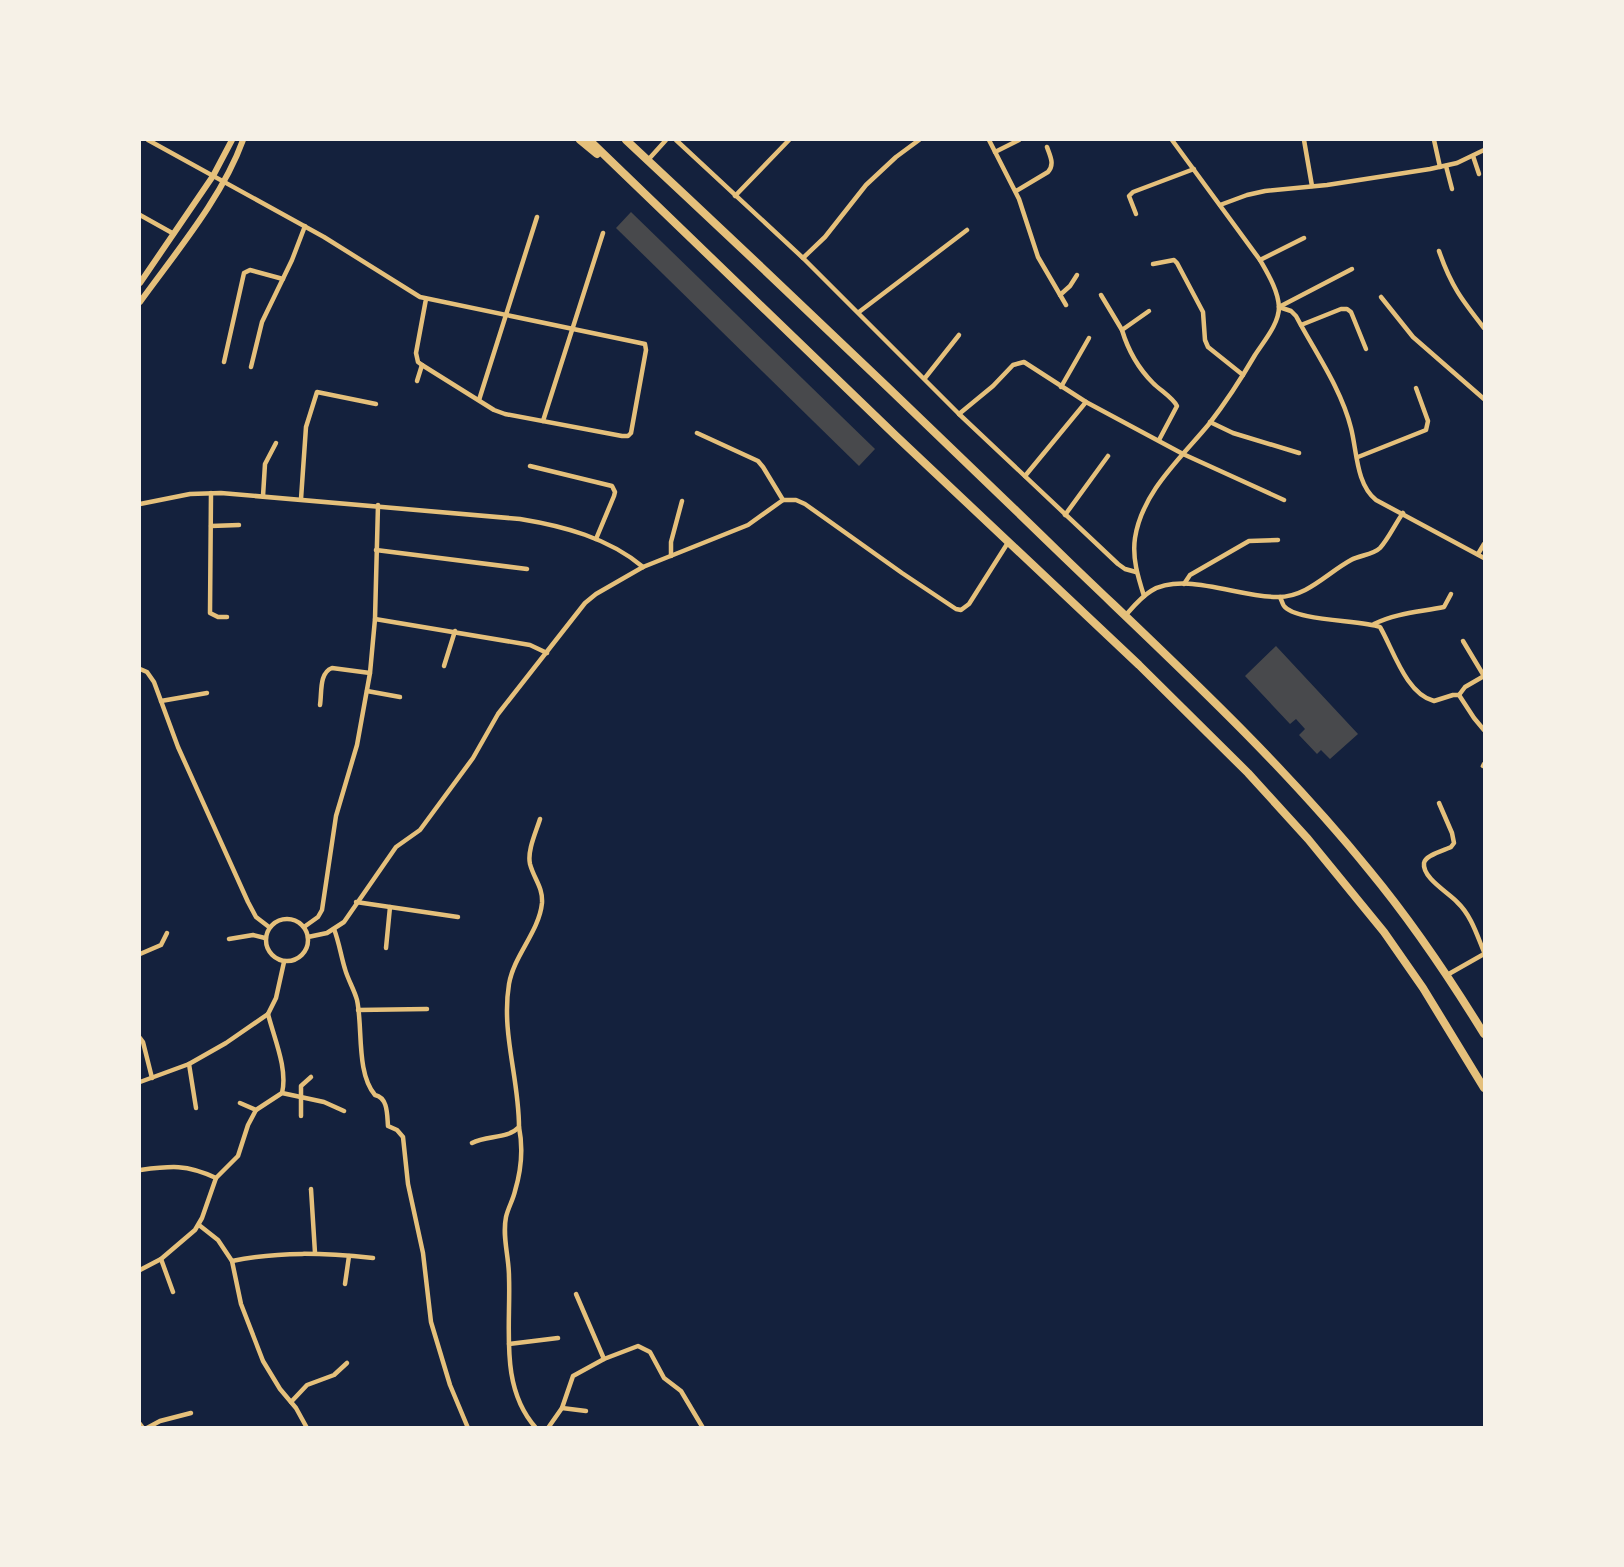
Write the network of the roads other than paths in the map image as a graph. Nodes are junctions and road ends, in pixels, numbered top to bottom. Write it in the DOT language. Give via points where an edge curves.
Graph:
graph roads {
  1 [pos="148,140"];
  2 [pos="232,140"];
  3 [pos="243,140"];
  4 [pos="580,140"];
  5 [pos="590,140"];
  6 [pos="626,140"];
  7 [pos="631,140"];
  8 [pos="666,140"];
  9 [pos="676,140"];
  10 [pos="789,140"];
  11 [pos="920,140"];
  12 [pos="990,140"];
  13 [pos="1019,140"];
  14 [pos="1172,140"];
  15 [pos="1304,140"];
  16 [pos="1434,140"];
  17 [pos="1047,147"];
  18 [pos="1485,150"];
  19 [pos="995,152"];
  20 [pos="1473,156"];
  21 [pos="648,160"];
  22 [pos="1446,166"];
  23 [pos="1440,167"];
  24 [pos="1194,170"];
  25 [pos="1479,174"];
  26 [pos="213,176"];
  27 [pos="628,178"];
  28 [pos="223,181"];
  29 [pos="1312,186"];
  30 [pos="1452,189"];
  31 [pos="1016,191"];
  32 [pos="735,196"];
  33 [pos="1220,205"];
  34 [pos="140,214"];
  35 [pos="1136,214"];
  36 [pos="537,217"];
  37 [pos="305,226"];
  38 [pos="967,230"];
  39 [pos="603,233"];
  40 [pos="174,234"];
  41 [pos="1304,238"];
  42 [pos="1439,251"];
  43 [pos="803,258"];
  44 [pos="1260,260"];
  45 [pos="1153,264"];
  46 [pos="1352,269"];
  47 [pos="1077,275"];
  48 [pos="283,279"];
  49 [pos="140,283"];
  50 [pos="1060,295"];
  51 [pos="1101,295"];
  52 [pos="1382,297"];
  53 [pos="426,299"];
  54 [pos="140,302"];
  55 [pos="1066,305"];
  56 [pos="1279,307"];
  57 [pos="1149,311"];
  58 [pos="859,312"];
  59 [pos="505,315"];
  60 [pos="1483,324"];
  61 [pos="1301,325"];
  62 [pos="571,329"];
  63 [pos="1122,330"];
  64 [pos="959,335"];
  65 [pos="1089,338"];
  66 [pos="1366,349"];
  67 [pos="225,362"];
  68 [pos="422,364"];
  69 [pos="251,367"];
  70 [pos="1243,375"];
  71 [pos="925,378"];
  72 [pos="417,381"];
  73 [pos="1062,387"];
  74 [pos="1416,388"];
  75 [pos="1485,399"];
  76 [pos="479,400"];
  77 [pos="1086,402"];
  78 [pos="376,404"];
  79 [pos="959,414"];
  80 [pos="543,421"];
  81 [pos="1210,423"];
  82 [pos="697,432"];
  83 [pos="1159,440"];
  84 [pos="276,442"];
  85 [pos="1299,453"];
  86 [pos="1183,454"];
  87 [pos="1108,456"];
  88 [pos="1358,457"];
  89 [pos="530,466"];
  90 [pos="1025,476"];
  91 [pos="211,493"];
  92 [pos="263,496"];
  93 [pos="301,499"];
  94 [pos="783,500"];
  95 [pos="1284,500"];
  96 [pos="682,501"];
  97 [pos="140,504"];
  98 [pos="378,505"];
  99 [pos="1403,513"];
  100 [pos="1065,515"];
  101 [pos="239,525"];
  102 [pos="211,526"];
  103 [pos="596,539"];
  104 [pos="1278,540"];
  105 [pos="1009,541"];
  106 [pos="1485,544"];
  107 [pos="376,550"];
  108 [pos="1478,554"];
  109 [pos="671,556"];
  110 [pos="1485,558"];
  111 [pos="643,567"];
  112 [pos="527,569"];
  113 [pos="1136,572"];
  114 [pos="1184,584"];
  115 [pos="1451,594"];
  116 [pos="1144,596"];
  117 [pos="1280,597"];
  118 [pos="1125,616"];
  119 [pos="227,617"];
  120 [pos="375,619"];
  121 [pos="1374,624"];
  122 [pos="455,631"];
  123 [pos="1463,641"];
  124 [pos="547,653"];
  125 [pos="444,666"];
  126 [pos="140,669"];
  127 [pos="370,673"];
  128 [pos="1485,676"];
  129 [pos="367,691"];
  130 [pos="207,693"];
  131 [pos="1459,695"];
  132 [pos="400,697"];
  133 [pos="161,701"];
  134 [pos="320,705"];
  135 [pos="1485,730"];
  136 [pos="1439,803"];
  137 [pos="540,819"];
  138 [pos="356,902"];
  139 [pos="390,907"];
  140 [pos="459,917"];
  141 [pos="269,927"];
  142 [pos="304,927"];
  143 [pos="334,929"];
  144 [pos="167,933"];
  145 [pos="308,937"];
  146 [pos="265,938"];
  147 [pos="229,939"];
  148 [pos="386,948"];
  149 [pos="1485,953"];
  150 [pos="140,954"];
  151 [pos="284,962"];
  152 [pos="1447,975"];
  153 [pos="427,1009"];
  154 [pos="358,1010"];
  155 [pos="268,1014"];
  156 [pos="1485,1034"];
  157 [pos="140,1038"];
  158 [pos="189,1064"];
  159 [pos="311,1077"];
  160 [pos="152,1078"];
  161 [pos="140,1082"];
  162 [pos="1485,1088"];
  163 [pos="282,1093"];
  164 [pos="301,1096"];
  165 [pos="240,1102"];
  166 [pos="196,1108"];
  167 [pos="256,1110"];
  168 [pos="344,1111"];
  169 [pos="301,1116"];
  170 [pos="519,1127"];
  171 [pos="472,1143"];
  172 [pos="140,1170"];
  173 [pos="216,1178"];
  174 [pos="311,1189"];
  175 [pos="199,1225"];
  176 [pos="315,1253"];
  177 [pos="349,1256"];
  178 [pos="372,1258"];
  179 [pos="161,1259"];
  180 [pos="232,1261"];
  181 [pos="140,1270"];
  182 [pos="345,1284"];
  183 [pos="173,1292"];
  184 [pos="576,1294"];
  185 [pos="558,1338"];
  186 [pos="509,1344"];
  187 [pos="604,1359"];
  188 [pos="347,1363"];
  189 [pos="291,1402"];
  190 [pos="562,1408"];
  191 [pos="586,1411"];
  192 [pos="191,1413"];
  193 [pos="140,1424"];
  194 [pos="145,1428"];
  195 [pos="307,1428"];
  196 [pos="468,1428"];
  197 [pos="536,1428"];
  198 [pos="548,1428"];
  199 [pos="703,1428"];
  1 -- 26 [label="street"];
  2 -- 26 [label="main road"];
  3 -- 28 [label="main road"];
  4 -- 27 [label="highway"];
  5 -- 27 [label="highway"];
  6 -- 21 [label="highway"];
  7 -- 21 [label="highway"];
  8 -- 21 [label="street"];
  9 -- 32 [label="street"];
  10 -- 32 [label="street"];
  11 -- 43 [label="street" via="866,185"];
  12 -- 19 [label="street"];
  13 -- 19 [label="street"];
  14 -- 24 [label="street"];
  15 -- 29 [label="street"];
  16 -- 23 [label="street"];
  17 -- 31 [label="street" via="1052,168"];
  18 -- 20 [label="street"];
  19 -- 31 [label="street"];
  20 -- 22 [label="street"];
  20 -- 25 [label="street"];
  21 -- 118 [label="highway"];
  22 -- 23 [label="street"];
  22 -- 30 [label="street"];
  23 -- 29 [label="street"];
  24 -- 33 [label="street"];
  24 -- 35 [label="street" via="1133,192 1130,196"];
  26 -- 28 [label="street"];
  26 -- 40 [label="main road"];
  27 -- 105 [label="highway"];
  28 -- 37 [label="street"];
  28 -- 54 [label="main road"];
  29 -- 33 [label="street" via="1265,191"];
  31 -- 50 [label="street" via="1038,257"];
  32 -- 43 [label="street"];
  33 -- 44 [label="street"];
  34 -- 40 [label="street"];
  36 -- 59 [label="street"];
  37 -- 48 [label="street"];
  37 -- 53 [label="street"];
  38 -- 58 [label="street"];
  39 -- 62 [label="street"];
  40 -- 49 [label="main road"];
  41 -- 44 [label="street"];
  42 -- 60 [label="street" via="1458,296"];
  43 -- 58 [label="street"];
  44 -- 56 [label="street"];
  45 -- 70 [label="street" via="1169,259 1178,263 1203,312 1208,347"];
  46 -- 56 [label="street"];
  47 -- 50 [label="street"];
  48 -- 67 [label="street" via="250,270 244,273"];
  48 -- 69 [label="street" via="262,322"];
  50 -- 55 [label="street"];
  51 -- 63 [label="street"];
  52 -- 75 [label="street" via="1413,337"];
  53 -- 59 [label="street"];
  53 -- 68 [label="street" via="416,353"];
  56 -- 61 [label="street" via="1293,312"];
  56 -- 70 [label="street" via="1276,322"];
  57 -- 63 [label="street"];
  58 -- 71 [label="street"];
  59 -- 62 [label="street"];
  59 -- 76 [label="street"];
  61 -- 66 [label="street" via="1347,309"];
  61 -- 88 [label="street" via="1346,409"];
  62 -- 80 [label="street"];
  62 -- 80 [label="street" via="645,344 631,433 622,436"];
  63 -- 83 [label="street" via="1140,367 1177,406"];
  64 -- 71 [label="street"];
  65 -- 73 [label="street"];
  68 -- 72 [label="street"];
  68 -- 76 [label="street"];
  70 -- 81 [label="street"];
  71 -- 79 [label="street"];
  73 -- 77 [label="street"];
  73 -- 79 [label="street" via="1030,365 1018,362"];
  74 -- 88 [label="street" via="1428,421 1426,430"];
  76 -- 80 [label="street" via="506,414"];
  77 -- 83 [label="street"];
  77 -- 90 [label="street"];
  78 -- 93 [label="street" via="316,392 306,427"];
  79 -- 90 [label="street"];
  81 -- 85 [label="street"];
  81 -- 86 [label="street"];
  82 -- 94 [label="street" via="758,461"];
  83 -- 86 [label="street"];
  84 -- 92 [label="street" via="265,464"];
  86 -- 95 [label="street"];
  86 -- 113 [label="street" via="1145,507 1134,540"];
  87 -- 100 [label="street"];
  88 -- 99 [label="street" via="1367,491"];
  89 -- 103 [label="street" via="612,486 614,496"];
  90 -- 100 [label="street"];
  91 -- 92 [label="street"];
  91 -- 97 [label="street"];
  91 -- 102 [label="street"];
  92 -- 93 [label="street"];
  93 -- 98 [label="street"];
  94 -- 105 [label="street" via="802,501 951,607 961,610 969,604"];
  94 -- 109 [label="street" via="741,528"];
  96 -- 109 [label="street"];
  98 -- 103 [label="street" via="519,519 566,527"];
  98 -- 107 [label="street"];
  99 -- 108 [label="street"];
  99 -- 117 [label="street" via="1379,549 1347,562 1317,584"];
  100 -- 113 [label="street" via="1118,564"];
  101 -- 102 [label="street"];
  102 -- 119 [label="street" via="210,613"];
  103 -- 111 [label="street"];
  104 -- 114 [label="street" via="1248,541 1190,575"];
  105 -- 162 [label="highway" via="1139,665 1308,839 1384,932"];
  106 -- 108 [label="street"];
  107 -- 112 [label="street"];
  107 -- 120 [label="street"];
  108 -- 110 [label="street"];
  109 -- 111 [label="street"];
  111 -- 124 [label="street" via="590,598"];
  113 -- 116 [label="street"];
  114 -- 116 [label="street" via="1159,587"];
  114 -- 117 [label="street"];
  115 -- 121 [label="street" via="1444,607 1410,612"];
  116 -- 118 [label="street"];
  117 -- 121 [label="street" via="1283,606 1290,610 1337,622"];
  118 -- 152 [label="highway" via="1234,723 1327,823 1369,870"];
  120 -- 122 [label="street"];
  120 -- 127 [label="street"];
  121 -- 131 [label="street" via="1380,627 1399,666 1422,695 1434,700"];
  122 -- 124 [label="street" via="530,645"];
  122 -- 125 [label="street"];
  123 -- 128 [label="street"];
  124 -- 138 [label="street" via="498,714 473,758 420,830 396,847"];
  126 -- 133 [label="street" via="150,676"];
  127 -- 129 [label="street"];
  127 -- 134 [label="street" via="327,670"];
  128 -- 131 [label="street"];
  129 -- 132 [label="street"];
  129 -- 142 [label="street" via="357,745 336,816 322,910"];
  130 -- 133 [label="street"];
  131 -- 135 [label="street"];
  133 -- 141 [label="street" via="248,902 256,917"];
  136 -- 149 [label="street" via="1454,843 1426,858 1424,867 1439,888 1466,912"];
  137 -- 170 [label="street" via="530,860 541,886 540,912 514,968 508,1001 508,1044"];
  138 -- 139 [label="street"];
  138 -- 143 [label="street"];
  139 -- 140 [label="street"];
  139 -- 148 [label="street"];
  141 -- 142 [label="street" via="284,919 295,920"];
  141 -- 146 [label="street"];
  142 -- 145 [label="street"];
  143 -- 145 [label="street"];
  143 -- 154 [label="street"];
  144 -- 150 [label="street" via="161,945"];
  145 -- 151 [label="street" via="304,953"];
  146 -- 147 [label="street" via="253,935"];
  146 -- 151 [label="street" via="270,954"];
  149 -- 152 [label="street"];
  151 -- 155 [label="street"];
  152 -- 156 [label="highway"];
  153 -- 154 [label="street"];
  154 -- 196 [label="street" via="362,1056 370,1087 384,1102 388,1126 403,1137 431,1322"];
  155 -- 158 [label="street"];
  155 -- 163 [label="street" via="283,1073"];
  157 -- 160 [label="street"];
  158 -- 160 [label="street"];
  158 -- 166 [label="street"];
  159 -- 164 [label="street" via="301,1086"];
  160 -- 161 [label="street"];
  163 -- 164 [label="street"];
  163 -- 167 [label="street"];
  164 -- 168 [label="street"];
  164 -- 169 [label="street"];
  165 -- 167 [label="street"];
  167 -- 173 [label="street" via="238,1156"];
  170 -- 171 [label="street" via="509,1134"];
  170 -- 186 [label="street" via="518,1179 504,1232 509,1270"];
  172 -- 173 [label="street" via="188,1167"];
  173 -- 175 [label="street"];
  174 -- 176 [label="street"];
  175 -- 179 [label="street"];
  175 -- 180 [label="street" via="218,1240"];
  176 -- 177 [label="street"];
  176 -- 180 [label="street"];
  177 -- 178 [label="street"];
  177 -- 182 [label="street"];
  179 -- 181 [label="street"];
  179 -- 183 [label="street"];
  180 -- 189 [label="street" via="241,1304 260,1354"];
  184 -- 187 [label="street"];
  185 -- 186 [label="street"];
  186 -- 197 [label="street" via="515,1391 523,1412"];
  187 -- 190 [label="street" via="573,1376"];
  187 -- 199 [label="street" via="634,1346 646,1349 664,1378 681,1391"];
  188 -- 189 [label="street" via="334,1375 307,1385"];
  189 -- 195 [label="street"];
  190 -- 191 [label="street"];
  190 -- 198 [label="street"];
  192 -- 194 [label="street"];
  193 -- 194 [label="street"];
}
